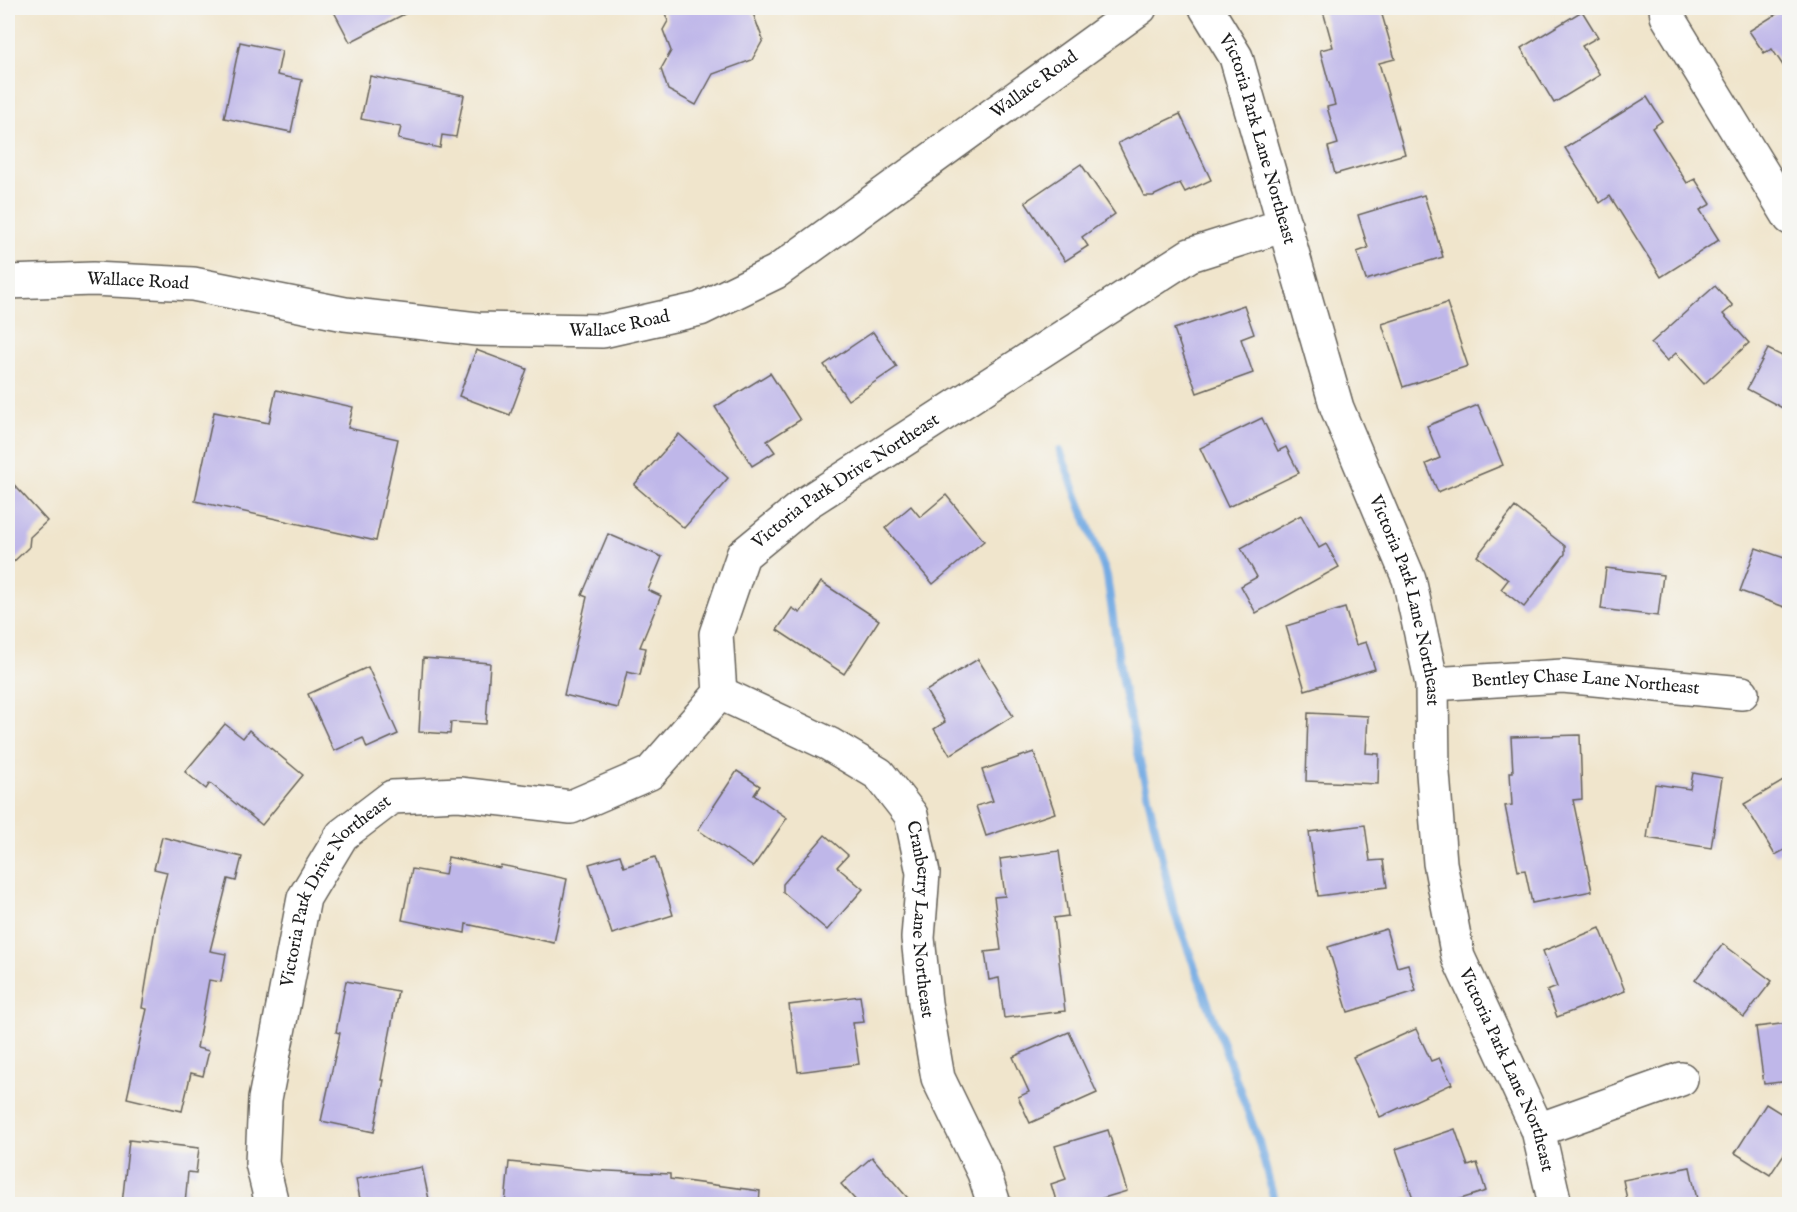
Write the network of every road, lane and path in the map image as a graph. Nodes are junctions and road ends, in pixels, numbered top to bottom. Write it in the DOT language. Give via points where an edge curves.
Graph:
graph roads {
  1 [pos="1140,8"];
  2 [pos="1206,8"];
  3 [pos="1666,8"];
  4 [pos="1790,218"];
  5 [pos="1285,225"];
  6 [pos="8,282"];
  7 [pos="1432,684"];
  8 [pos="720,693"];
  9 [pos="1742,693"];
  10 [pos="1681,1079"];
  11 [pos="1538,1130"];
  12 [pos="272,1204"];
  13 [pos="994,1204"];
  14 [pos="1555,1204"];
  1 -- 6 [label="street, Wallace Road" via="776,272 700,309 603,331 477,329 345,314 192,284 93,279"];
  2 -- 5 [label="street, Victoria Park Lane Northeast" via="1236,57"];
  3 -- 4 [label="street" via="1667,16"];
  5 -- 7 [label="street, Victoria Park Lane Northeast" via="1337,408 1409,579"];
  5 -- 8 [label="street, Victoria Park Drive Northeast" via="1190,255 806,503 744,555 716,634"];
  7 -- 9 [label="street, Bentley Chase Lane Northeast" via="1563,676"];
  7 -- 11 [label="street, Victoria Park Lane Northeast" via="1440,863 1458,957"];
  8 -- 12 [label="street, Victoria Park Drive Northeast" via="650,773 571,807 459,794 392,797 342,835 304,898 265,1099 262,1163"];
  8 -- 13 [label="street, Cranberry Lane Northeast" via="829,744 879,774 911,815 923,873 918,938 938,1078 984,1173"];
  10 -- 11 [label="street"];
  11 -- 14 [label="street, Victoria Park Lane Northeast"];
}
